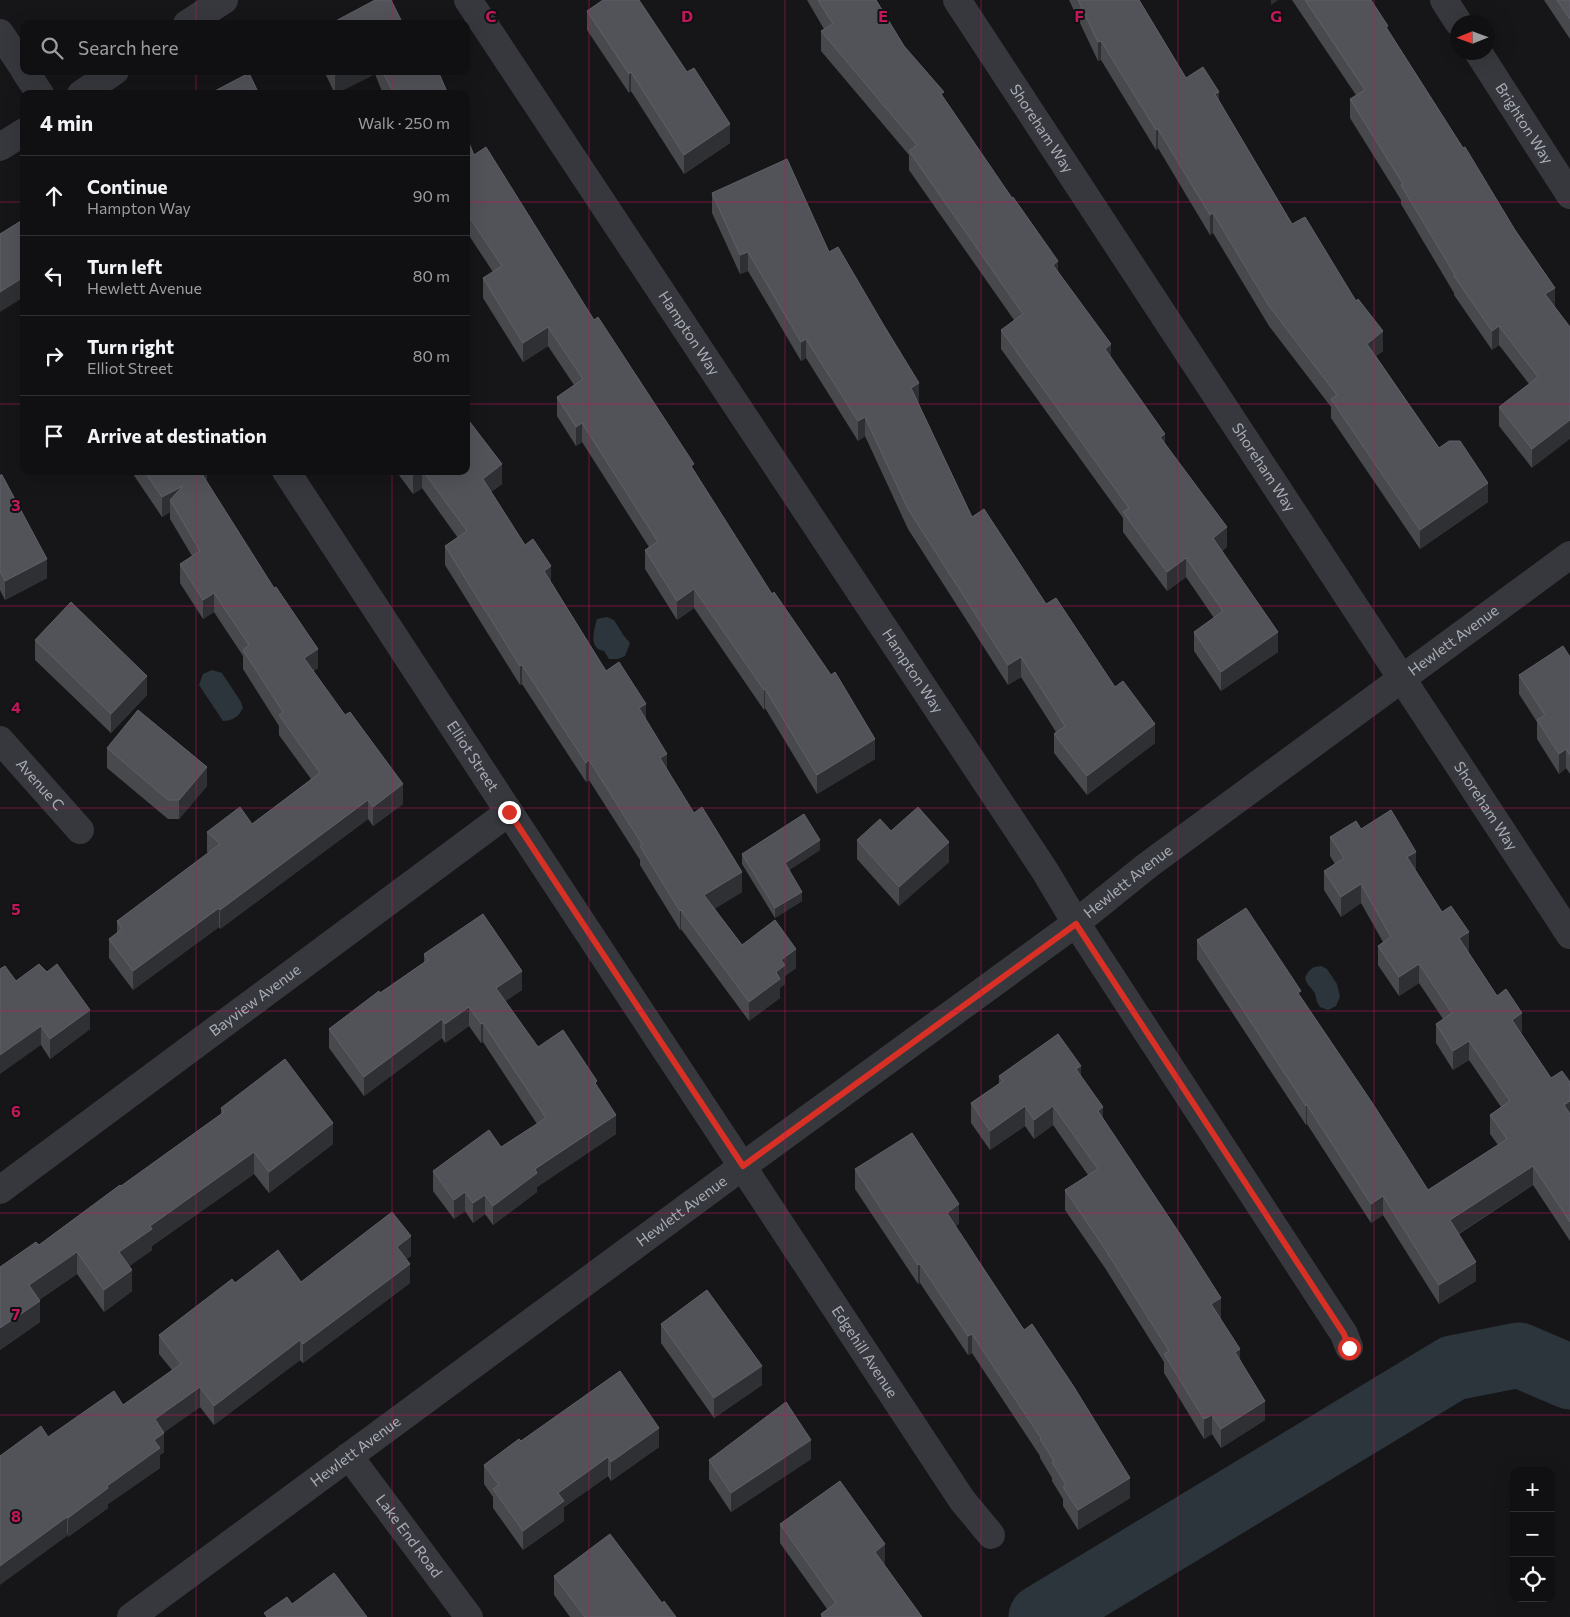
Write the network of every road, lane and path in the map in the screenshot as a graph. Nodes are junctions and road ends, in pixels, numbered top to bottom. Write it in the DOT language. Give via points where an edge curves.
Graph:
graph roads {
  1 [pos="224,0"];
  2 [pos="468,0"];
  3 [pos="957,0"];
  4 [pos="1444,0"];
  5 [pos="1454,15"];
  6 [pos="194,20"];
  7 [pos="0,33"];
  8 [pos="1483,60"];
  9 [pos="20,64"];
  10 [pos="27,75"];
  11 [pos="109,75"];
  12 [pos="37,90"];
  13 [pos="87,90"];
  14 [pos="20,134"];
  15 [pos="0,147"];
  16 [pos="1570,195"];
  17 [pos="289,475"];
  18 [pos="1570,556"];
  19 [pos="1402,677"];
  20 [pos="0,740"];
  21 [pos="509,812"];
  22 [pos="80,830"];
  23 [pos="1076,924"];
  24 [pos="1570,935"];
  25 [pos="743,1166"];
  26 [pos="0,1190"];
  27 [pos="1349,1348"];
  28 [pos="349,1456"];
  29 [pos="991,1535"];
  30 [pos="130,1617"];
  31 [pos="469,1617"];
  1 -- 6 [label="street"];
  2 -- 23 [label="street, Hampton Way" via="1034,855"];
  3 -- 19 [label="street, Shoreham Way"];
  4 -- 5 [label="street"];
  7 -- 9 [label="street"];
  8 -- 16 [label="street, Brighton Way"];
  10 -- 12 [label="street"];
  11 -- 13 [label="street"];
  14 -- 15 [label="street"];
  17 -- 21 [label="street, Elliot Street"];
  18 -- 19 [label="street, Hewlett Avenue"];
  19 -- 23 [label="street, Hewlett Avenue" via="1148,865"];
  19 -- 24 [label="street, Shoreham Way"];
  20 -- 22 [label="street, Avenue C"];
  21 -- 25 [label="street, Elliot Street"];
  21 -- 26 [label="street, Bayview Avenue"];
  23 -- 25 [label="street, Hewlett Avenue"];
  23 -- 27 [label="street, Hampton Way" via="1344,1334"];
  25 -- 28 [label="street, Hewlett Avenue"];
  25 -- 29 [label="street, Edgehill Avenue" via="962,1500"];
  28 -- 30 [label="street, Hewlett Avenue"];
  28 -- 31 [label="street, Lake End Road"];
}
